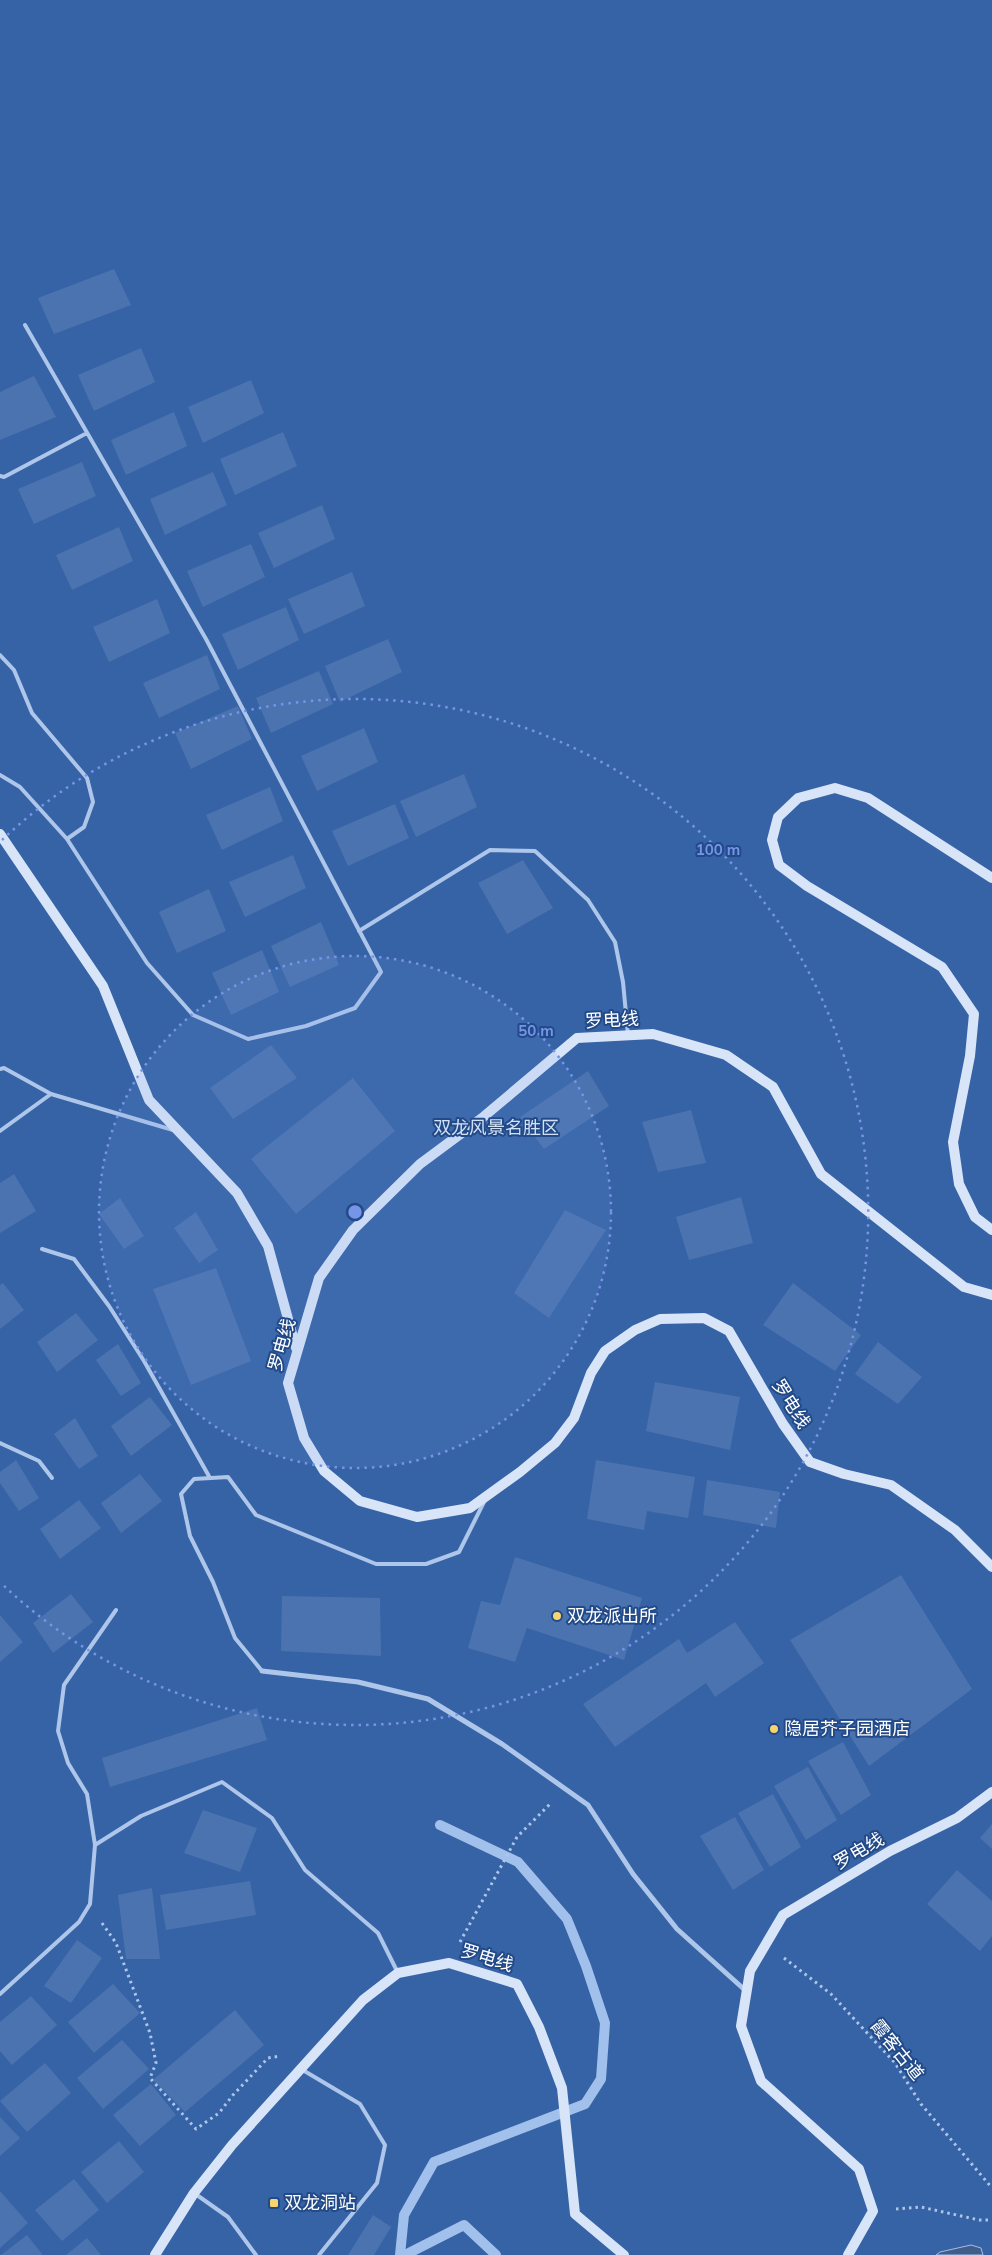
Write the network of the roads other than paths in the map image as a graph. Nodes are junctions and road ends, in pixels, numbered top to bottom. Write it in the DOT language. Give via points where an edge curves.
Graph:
graph roads {
  1 [pos="25,325"];
  2 [pos="87,434"];
  3 [pos="0,476"];
  4 [pos="0,655"];
  5 [pos="0,775"];
  6 [pos="0,834"];
  7 [pos="67,839"];
  8 [pos="992,878"];
  9 [pos="359,931"];
  10 [pos="628,1036"];
  11 [pos="1,1068"];
  12 [pos="51,1094"];
  13 [pos="0,1131"];
  14 [pos="178,1131"];
  15 [pos="992,1230"];
  16 [pos="42,1249"];
  17 [pos="992,1295"];
  18 [pos="296,1349"];
  19 [pos="0,1443"];
  20 [pos="52,1478"];
  21 [pos="210,1478"];
  22 [pos="487,1496"];
  23 [pos="992,1567"];
  24 [pos="116,1610"];
  25 [pos="262,1672"];
  26 [pos="992,1792"];
  27 [pos="95,1845"];
  28 [pos="398,1973"];
  29 [pos="746,1992"];
  30 [pos="0,1994"];
  31 [pos="304,2065"];
  32 [pos="194,2193"];
  33 [pos="155,2255"];
  34 [pos="256,2255"];
  35 [pos="319,2255"];
  36 [pos="624,2255"];
  37 [pos="848,2255"];
  1 -- 2 [label="lane"];
  2 -- 3 [label="lane" via="4,477"];
  2 -- 9 [label="lane" via="206,640"];
  4 -- 7 [label="lane" via="14,670 32,713 87,778 93,802 84,827"];
  5 -- 7 [label="lane" via="20,787"];
  6 -- 14 [label="street" via="103,986 149,1100"];
  7 -- 9 [label="lane" via="147,963 193,1015 248,1040 306,1026 355,1008 381,972"];
  8 -- 15 [label="street" via="868,798 835,788 798,798 778,817 772,840 779,865 807,886 942,967 974,1014 970,1056 953,1142 959,1184 975,1217"];
  9 -- 10 [label="lane" via="490,850 536,851 588,900 615,942"];
  10 -- 17 [label="street, 罗电线" via="653,1034 726,1055 774,1087 821,1174 964,1287"];
  10 -- 18 [label="street, 罗电线" via="577,1038 482,1118 420,1164 353,1230 319,1278"];
  11 -- 12 [label="lane"];
  12 -- 13 [label="lane"];
  12 -- 14 [label="lane"];
  14 -- 18 [label="street" via="237,1193 268,1246"];
  16 -- 21 [label="lane" via="74,1259 80,1266 144,1361"];
  18 -- 22 [label="street, 罗电线" via="288,1383 304,1438 324,1471 360,1501 417,1517 470,1508"];
  19 -- 20 [label="lane" via="39,1461"];
  21 -- 22 [label="lane" via="228,1477 256,1515 376,1564 426,1564 459,1552"];
  21 -- 25 [label="lane" via="194,1479 181,1494 190,1536 235,1638"];
  22 -- 23 [label="street, 罗电线" via="555,1443 574,1418 591,1373 605,1351 635,1330 660,1319 704,1318 729,1331 783,1424 810,1462 891,1486 956,1530"];
  24 -- 27 [label="lane" via="64,1685 58,1730 68,1763 87,1794"];
  25 -- 29 [label="street" via="358,1682 428,1699 502,1744 588,1805 633,1874 677,1929"];
  26 -- 29 [label="street, 罗电线" via="957,1818 890,1851 783,1915 750,1971"];
  27 -- 28 [label="lane" via="141,1816 222,1782 272,1818 305,1870 378,1933"];
  27 -- 30 [label="lane" via="90,1904 80,1922"];
  28 -- 31 [label="street, 罗电线" via="363,2000"];
  28 -- 36 [label="street, 罗电线" via="450,1963 517,1984 539,2027 562,2088 575,2214"];
  29 -- 37 [label="street, 罗电线" via="741,2026 761,2081 859,2169 873,2211"];
  31 -- 32 [label="street, 罗电线"];
  31 -- 35 [label="lane" via="360,2104 385,2145 377,2183"];
  32 -- 33 [label="street, 罗电线"];
  32 -- 34 [label="lane" via="228,2217"];
}
